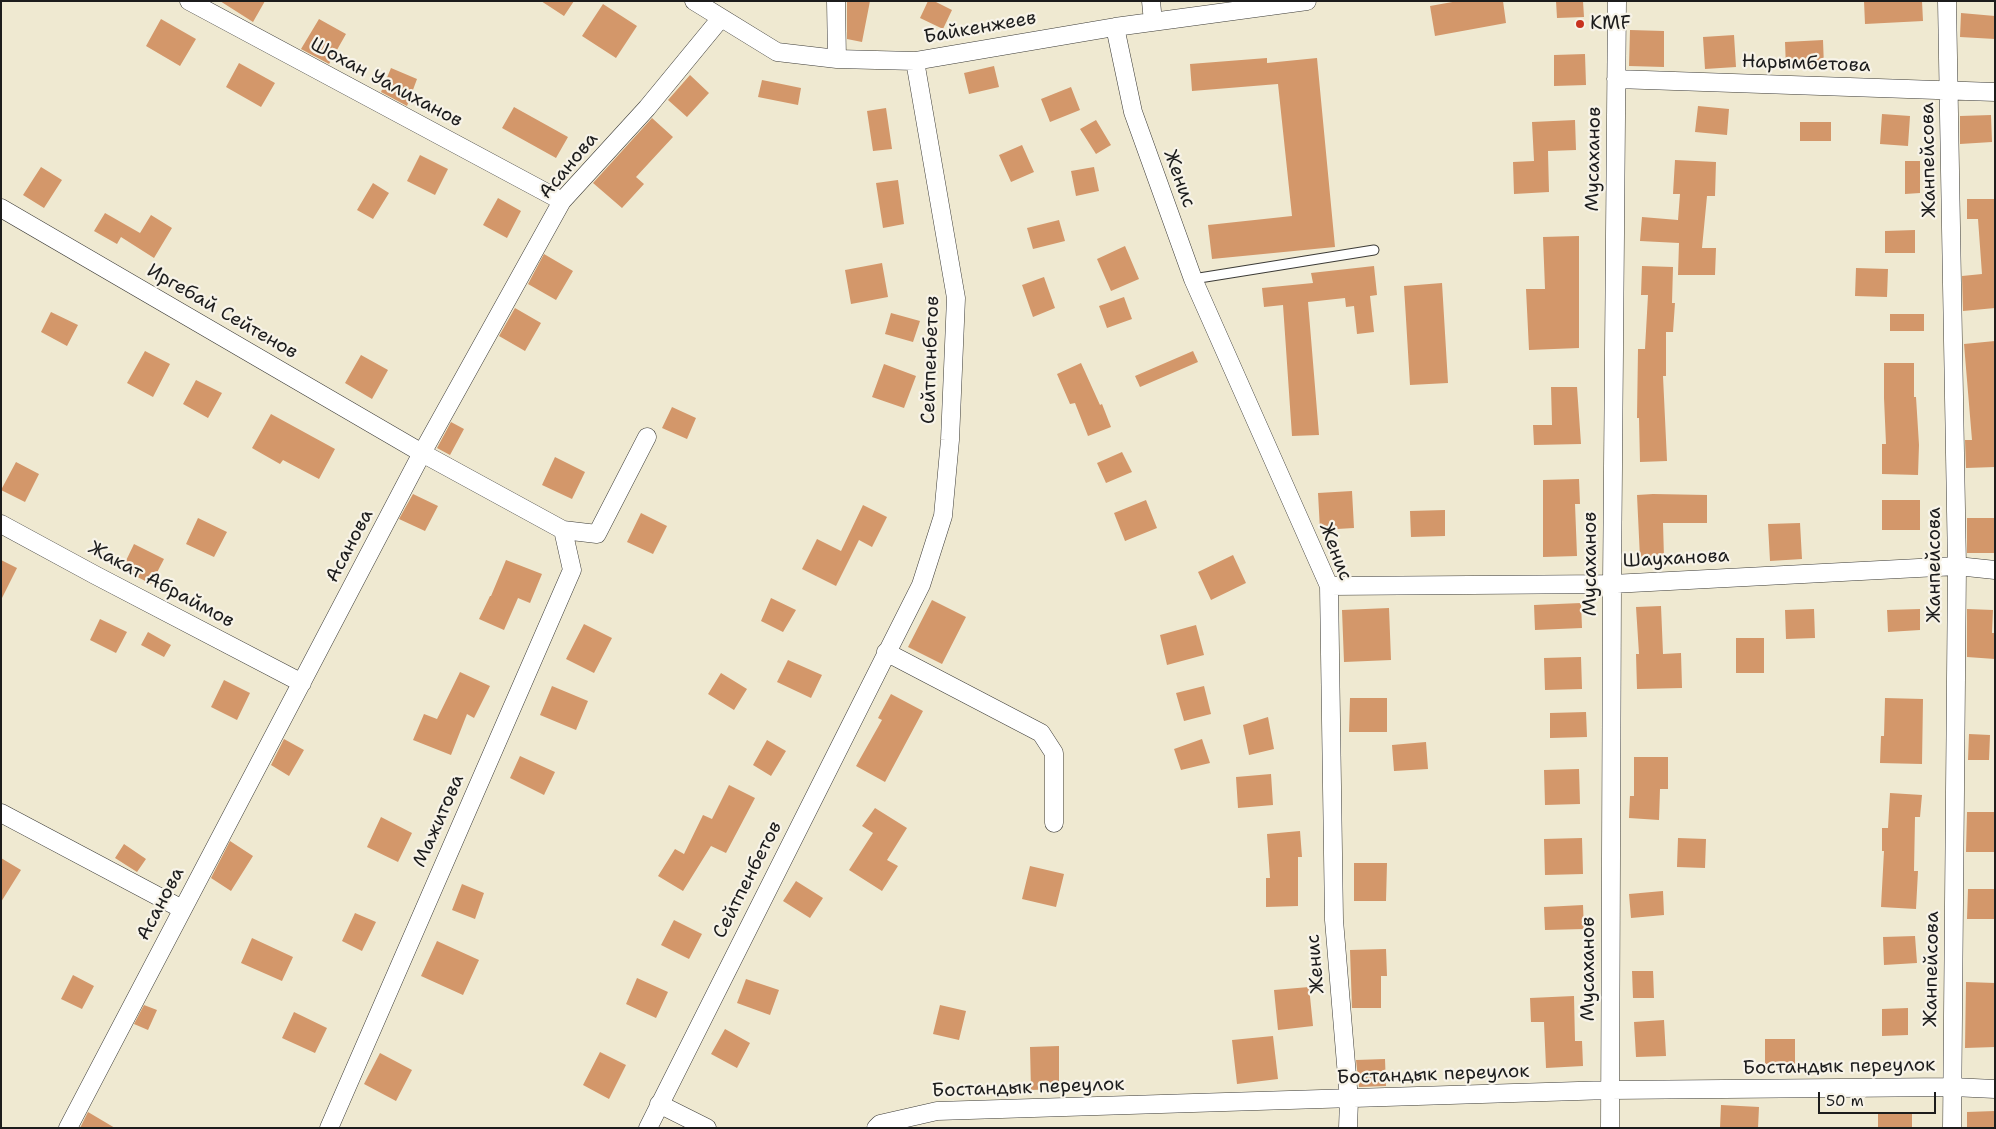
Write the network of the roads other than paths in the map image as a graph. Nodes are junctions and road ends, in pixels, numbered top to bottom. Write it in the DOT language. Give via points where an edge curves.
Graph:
graph roads {
  1 [pos="189,1"];
  2 [pos="694,1"];
  3 [pos="836,1"];
  4 [pos="1151,1"];
  5 [pos="1307,1"];
  6 [pos="1617,1"];
  7 [pos="1947,1"];
  8 [pos="721,18"];
  9 [pos="1153,22"];
  10 [pos="1114,27"];
  11 [pos="836,59"];
  12 [pos="915,61"];
  13 [pos="1616,79"];
  14 [pos="1949,90"];
  15 [pos="1995,92"];
  16 [pos="562,201"];
  17 [pos="1,208"];
  18 [pos="1374,250"];
  19 [pos="1193,279"];
  20 [pos="646,437"];
  21 [pos="422,453"];
  22 [pos="1,524"];
  23 [pos="563,530"];
  24 [pos="1958,566"];
  25 [pos="1995,570"];
  26 [pos="1612,584"];
  27 [pos="1329,586"];
  28 [pos="886,652"];
  29 [pos="302,683"];
  30 [pos="1,813"];
  31 [pos="1054,822"];
  32 [pos="182,910"];
  33 [pos="1952,1087"];
  34 [pos="1995,1089"];
  35 [pos="1610,1090"];
  36 [pos="1349,1100"];
  37 [pos="659,1104"];
  38 [pos="68,1128"];
  39 [pos="329,1128"];
  40 [pos="648,1128"];
  41 [pos="707,1128"];
  42 [pos="876,1128"];
  43 [pos="1348,1128"];
  44 [pos="1610,1128"];
  45 [pos="1952,1128"];
  1 -- 16 [label="street, Шохан Уалиханов"];
  2 -- 8 [label="street, Байкенжеев"];
  3 -- 11 [label="street"];
  4 -- 9 [label="street"];
  5 -- 9 [label="street, Байкенжеев"];
  6 -- 13 [label="street, Мусаханов"];
  7 -- 14 [label="street, Жанпейсова"];
  8 -- 11 [label="street, Байкенжеев" via="777,52"];
  8 -- 16 [label="street, Асанова" via="648,108"];
  9 -- 10 [label="street, Байкенжеев"];
  10 -- 12 [label="street, Байкенжеев"];
  10 -- 19 [label="street, Женис" via="1132,112"];
  11 -- 12 [label="street, Байкенжеев"];
  12 -- 28 [label="street, Сейтпенбетов" via="956,298 950,440 942,516 921,585"];
  13 -- 14 [label="street, Нарымбетова"];
  13 -- 26 [label="street, Мусаханов"];
  14 -- 15 [label="street, Нарымбетова"];
  14 -- 24 [label="street, Жанпейсова"];
  16 -- 21 [label="street, Асанова"];
  17 -- 21 [label="street, Иргебай Сейтенов"];
  18 -- 19 [label="lane"];
  19 -- 27 [label="street, Женис"];
  20 -- 23 [label="street" via="597,534"];
  21 -- 23 [label="street"];
  21 -- 29 [label="street, Асанова"];
  22 -- 29 [label="street, Жакат Абраймов"];
  23 -- 39 [label="street, Мажитова" via="572,570"];
  24 -- 25 [label="street, Шауханова"];
  24 -- 26 [label="street, Шауханова"];
  24 -- 33 [label="street, Жанпейсова"];
  26 -- 27 [label="street, Шауханова"];
  26 -- 35 [label="street, Мусаханов"];
  27 -- 36 [label="street, Женис" via="1334,920"];
  28 -- 31 [label="street" via="1041,733 1054,753"];
  28 -- 37 [label="street, Сейтпенбетов"];
  29 -- 32 [label="street, Асанова"];
  30 -- 32 [label="street"];
  32 -- 38 [label="street, Асанова"];
  33 -- 34 [label="street, Бостандык переулок"];
  33 -- 35 [label="street, Бостандык переулок"];
  33 -- 45 [label="street, Жанпейсова"];
  35 -- 36 [label="street, Бостандык переулок"];
  35 -- 44 [label="street, Мусаханов"];
  36 -- 42 [label="street, Бостандык переулок" via="937,1111 880,1124"];
  36 -- 43 [label="street, Женис"];
  37 -- 40 [label="street, Сейтпенбетов"];
  37 -- 41 [label="street"];
}
